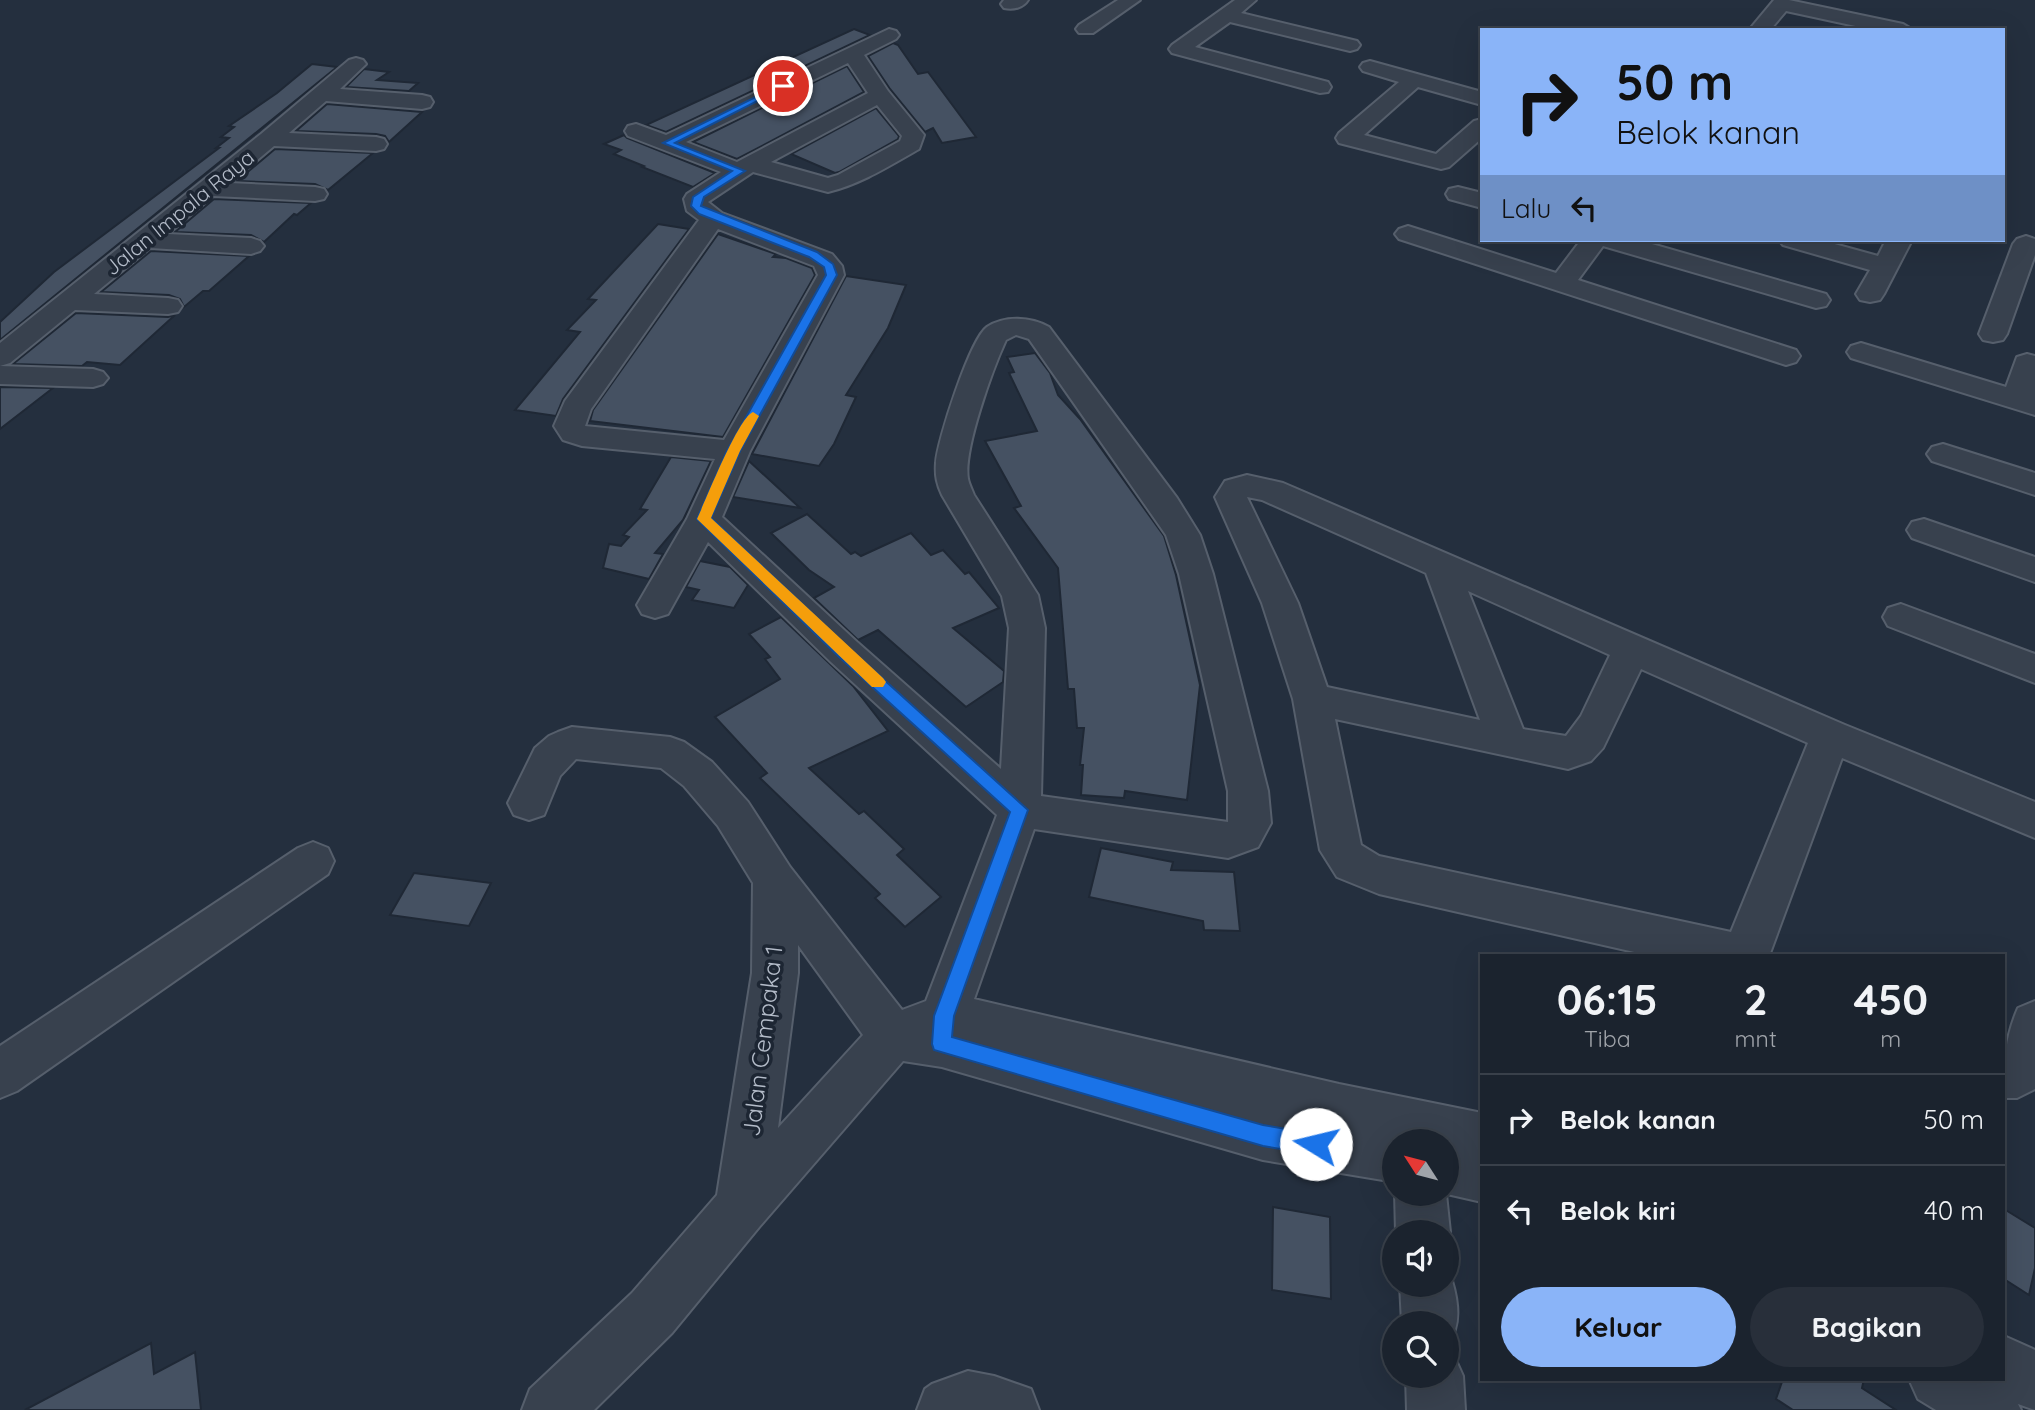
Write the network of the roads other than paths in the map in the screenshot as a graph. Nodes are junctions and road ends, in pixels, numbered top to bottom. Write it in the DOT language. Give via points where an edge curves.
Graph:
graph roads {
  1 [pos="1131,0"];
  2 [pos="1247,0"];
  3 [pos="1226,15"];
  4 [pos="1900,24"];
  5 [pos="1764,28"];
  6 [pos="1086,29"];
  7 [pos="889,35"];
  8 [pos="1350,46"];
  9 [pos="852,53"];
  10 [pos="356,64"];
  11 [pos="1370,67"];
  12 [pos="1414,80"];
  13 [pos="1320,87"];
  14 [pos="321,94"];
  15 [pos="880,95"];
  16 [pos="1480,98"];
  17 [pos="422,102"];
  18 [pos="1480,128"];
  19 [pos="636,131"];
  20 [pos="269,139"];
  21 [pos="667,143"];
  22 [pos="376,144"];
  23 [pos="1459,147"];
  24 [pos="1480,152"];
  25 [pos="745,167"];
  26 [pos="208,189"];
  27 [pos="316,194"];
  28 [pos="1458,194"];
  29 [pos="1480,200"];
  30 [pos="713,218"];
  31 [pos="1408,234"];
  32 [pos="145,240"];
  33 [pos="1593,242"];
  34 [pos="1618,242"];
  35 [pos="1799,242"];
  36 [pos="1898,242"];
  37 [pos="2021,243"];
  38 [pos="251,246"];
  39 [pos="1885,266"];
  40 [pos="1562,284"];
  41 [pos="1870,294"];
  42 [pos="69,300"];
  43 [pos="1816,300"];
  44 [pos="168,306"];
  45 [pos="1993,334"];
  46 [pos="1861,352"];
  47 [pos="1786,356"];
  48 [pos="0,357"];
  49 [pos="2026,363"];
  50 [pos="0,374"];
  51 [pos="93,378"];
  52 [pos="2026,403"];
  53 [pos="734,451"];
  54 [pos="1943,454"];
  55 [pos="2035,484"];
  56 [pos="704,519"];
  57 [pos="1924,530"];
  58 [pos="1440,565"];
  59 [pos="2035,570"];
  60 [pos="655,605"];
  61 [pos="1901,617"];
  62 [pos="1631,649"];
  63 [pos="2035,669"];
  64 [pos="1312,699"];
  65 [pos="1830,736"];
  66 [pos="1508,741"];
  67 [pos="529,803"];
  68 [pos="1020,810"];
  69 [pos="2035,820"];
  70 [pos="313,861"];
  71 [pos="775,880"];
  72 [pos="1740,954"];
  73 [pos="1745,954"];
  74 [pos="2035,1024"];
  75 [pos="943,1030"];
  76 [pos="893,1037"];
  77 [pos="0,1074"];
  78 [pos="2005,1074"];
  79 [pos="1265,1113"];
  80 [pos="1480,1138"];
  81 [pos="1382,1153"];
  82 [pos="1460,1171"];
  83 [pos="1480,1176"];
  84 [pos="741,1207"];
  85 [pos="2005,1365"];
  86 [pos="1941,1381"];
  87 [pos="2035,1382"];
  88 [pos="1435,1388"];
  89 [pos="551,1410"];
  90 [pos="946,1410"];
  91 [pos="1010,1410"];
  92 [pos="1436,1410"];
  93 [pos="1992,1410"];
  1 -- 6 [label="street"];
  2 -- 3 [label="street"];
  3 -- 8 [label="street"];
  3 -- 13 [label="street" via="1179,49"];
  4 -- 5 [label="street" via="1781,4"];
  7 -- 9 [label="street"];
  9 -- 15 [label="street"];
  9 -- 21 [label="street"];
  10 -- 14 [label="street, Jalan Impala Raya"];
  11 -- 12 [label="street"];
  12 -- 16 [label="street"];
  12 -- 23 [label="street" via="1347,138 1441,162"];
  14 -- 17 [label="street"];
  14 -- 20 [label="street, Jalan Impala Raya"];
  15 -- 25 [label="street"];
  15 -- 25 [label="street" via="913,140 846,180 828,185"];
  18 -- 23 [label="street"];
  19 -- 21 [label="street"];
  20 -- 22 [label="street"];
  20 -- 26 [label="street, Jalan Impala Raya"];
  21 -- 25 [label="street"];
  23 -- 24 [label="street"];
  25 -- 30 [label="street" via="696,199 696,206"];
  26 -- 27 [label="street"];
  26 -- 32 [label="street, Jalan Impala Raya"];
  28 -- 29 [label="street"];
  30 -- 53 [label="street" via="813,255 829,266 831,275"];
  30 -- 53 [label="street" via="576,408 569,426 574,433 589,437"];
  31 -- 40 [label="street"];
  32 -- 38 [label="street"];
  32 -- 42 [label="street, Jalan Impala Raya"];
  33 -- 40 [label="street"];
  34 -- 43 [label="street"];
  35 -- 39 [label="street"];
  36 -- 39 [label="street"];
  37 -- 45 [label="street"];
  39 -- 41 [label="street"];
  40 -- 47 [label="street"];
  42 -- 44 [label="street"];
  42 -- 48 [label="street, Jalan Impala Raya"];
  46 -- 52 [label="street"];
  49 -- 52 [label="street"];
  50 -- 51 [label="street"];
  53 -- 56 [label="street"];
  54 -- 55 [label="street"];
  56 -- 60 [label="street"];
  56 -- 68 [label="street"];
  57 -- 59 [label="street"];
  58 -- 62 [label="street"];
  58 -- 64 [label="street" via="1271,491 1247,486 1236,489 1231,497 1234,506 1280,603"];
  58 -- 66 [label="street"];
  61 -- 63 [label="street"];
  62 -- 65 [label="street"];
  62 -- 66 [label="street" via="1584,745 1565,753"];
  64 -- 66 [label="street"];
  64 -- 72 [label="street" via="1341,850 1358,869"];
  65 -- 69 [label="street"];
  65 -- 73 [label="street"];
  67 -- 71 [label="street" via="551,755 566,745 670,753 698,774 733,814"];
  68 -- 68 [label="street" via="1025,618 1020,595 958,495 952,460 977,372 994,335 1010,327 1039,333 1183,536 1203,601 1252,815 1244,836 1228,840"];
  68 -- 75 [label="street"];
  70 -- 77 [label="street"];
  71 -- 76 [label="street"];
  71 -- 84 [label="street, Jalan Cempaka 1" via="775,973"];
  74 -- 78 [label="street" via="2022,1066 2017,1074"];
  75 -- 76 [label="street"];
  75 -- 79 [label="street"];
  76 -- 84 [label="street"];
  79 -- 80 [label="street"];
  79 -- 81 [label="street"];
  82 -- 83 [label="street"];
  84 -- 89 [label="street" via="652,1313"];
  85 -- 87 [label="street"];
  86 -- 93 [label="street"];
  88 -- 92 [label="street"];
  90 -- 91 [label="street" via="971,1399"];
}
